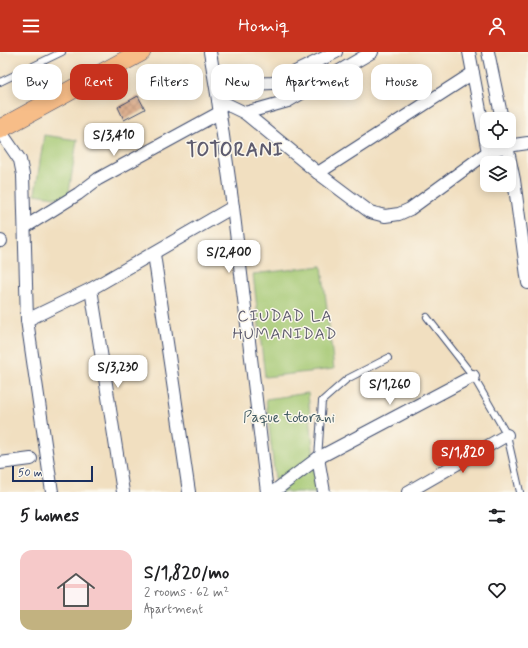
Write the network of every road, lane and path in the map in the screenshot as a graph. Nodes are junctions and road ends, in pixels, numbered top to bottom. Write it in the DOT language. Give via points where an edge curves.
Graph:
graph roads {
  1 [pos="62,52"];
  2 [pos="141,52"];
  3 [pos="210,52"];
  4 [pos="336,52"];
  5 [pos="372,52"];
  6 [pos="469,52"];
  7 [pos="488,52"];
  8 [pos="212,64"];
  9 [pos="473,72"];
  10 [pos="0,82"];
  11 [pos="264,83"];
  12 [pos="218,100"];
  13 [pos="501,112"];
  14 [pos="219,113"];
  15 [pos="245,113"];
  16 [pos="0,130"];
  17 [pos="528,143"];
  18 [pos="516,144"];
  19 [pos="497,148"];
  20 [pos="507,148"];
  21 [pos="488,152"];
  22 [pos="318,173"];
  23 [pos="233,207"];
  24 [pos="25,227"];
  25 [pos="154,254"];
  26 [pos="528,283"];
  27 [pos="91,289"];
  28 [pos="427,317"];
  29 [pos="27,320"];
  30 [pos="388,358"];
  31 [pos="473,376"];
  32 [pos="507,435"];
  33 [pos="318,458"];
  34 [pos="32,459"];
  35 [pos="0,463"];
  36 [pos="52,492"];
  37 [pos="123,492"];
  38 [pos="189,492"];
  39 [pos="267,492"];
  40 [pos="273,492"];
  41 [pos="324,492"];
  42 [pos="408,492"];
  43 [pos="520,492"];
  1 -- 10 [label="lane"];
  2 -- 16 [label="main road"];
  3 -- 8 [label="street"];
  4 -- 11 [label="street" via="273,83"];
  5 -- 15 [label="street" via="288,100"];
  6 -- 9 [label="street"];
  7 -- 13 [label="street"];
  9 -- 21 [label="street"];
  9 -- 22 [label="street"];
  12 -- 14 [label="street"];
  12 -- 15 [label="street"];
  14 -- 23 [label="street"];
  14 -- 24 [label="street" via="98,179"];
  15 -- 22 [label="street"];
  16 -- 24 [label="street" via="20,160 24,175"];
  17 -- 18 [label="street"];
  19 -- 21 [label="street"];
  20 -- 26 [label="street" via="514,180"];
  21 -- 22 [label="street" via="410,209 384,216 370,212"];
  23 -- 25 [label="street"];
  23 -- 39 [label="street"];
  24 -- 29 [label="street"];
  25 -- 27 [label="street"];
  25 -- 38 [label="street"];
  27 -- 29 [label="street"];
  27 -- 37 [label="street"];
  28 -- 31 [label="lane"];
  29 -- 36 [label="street"];
  30 -- 33 [label="lane" via="347,379 322,401"];
  31 -- 32 [label="lane"];
  31 -- 33 [label="street"];
  32 -- 42 [label="street"];
  32 -- 43 [label="lane"];
  33 -- 40 [label="street"];
  33 -- 41 [label="street"];
  34 -- 35 [label="street"];
}
